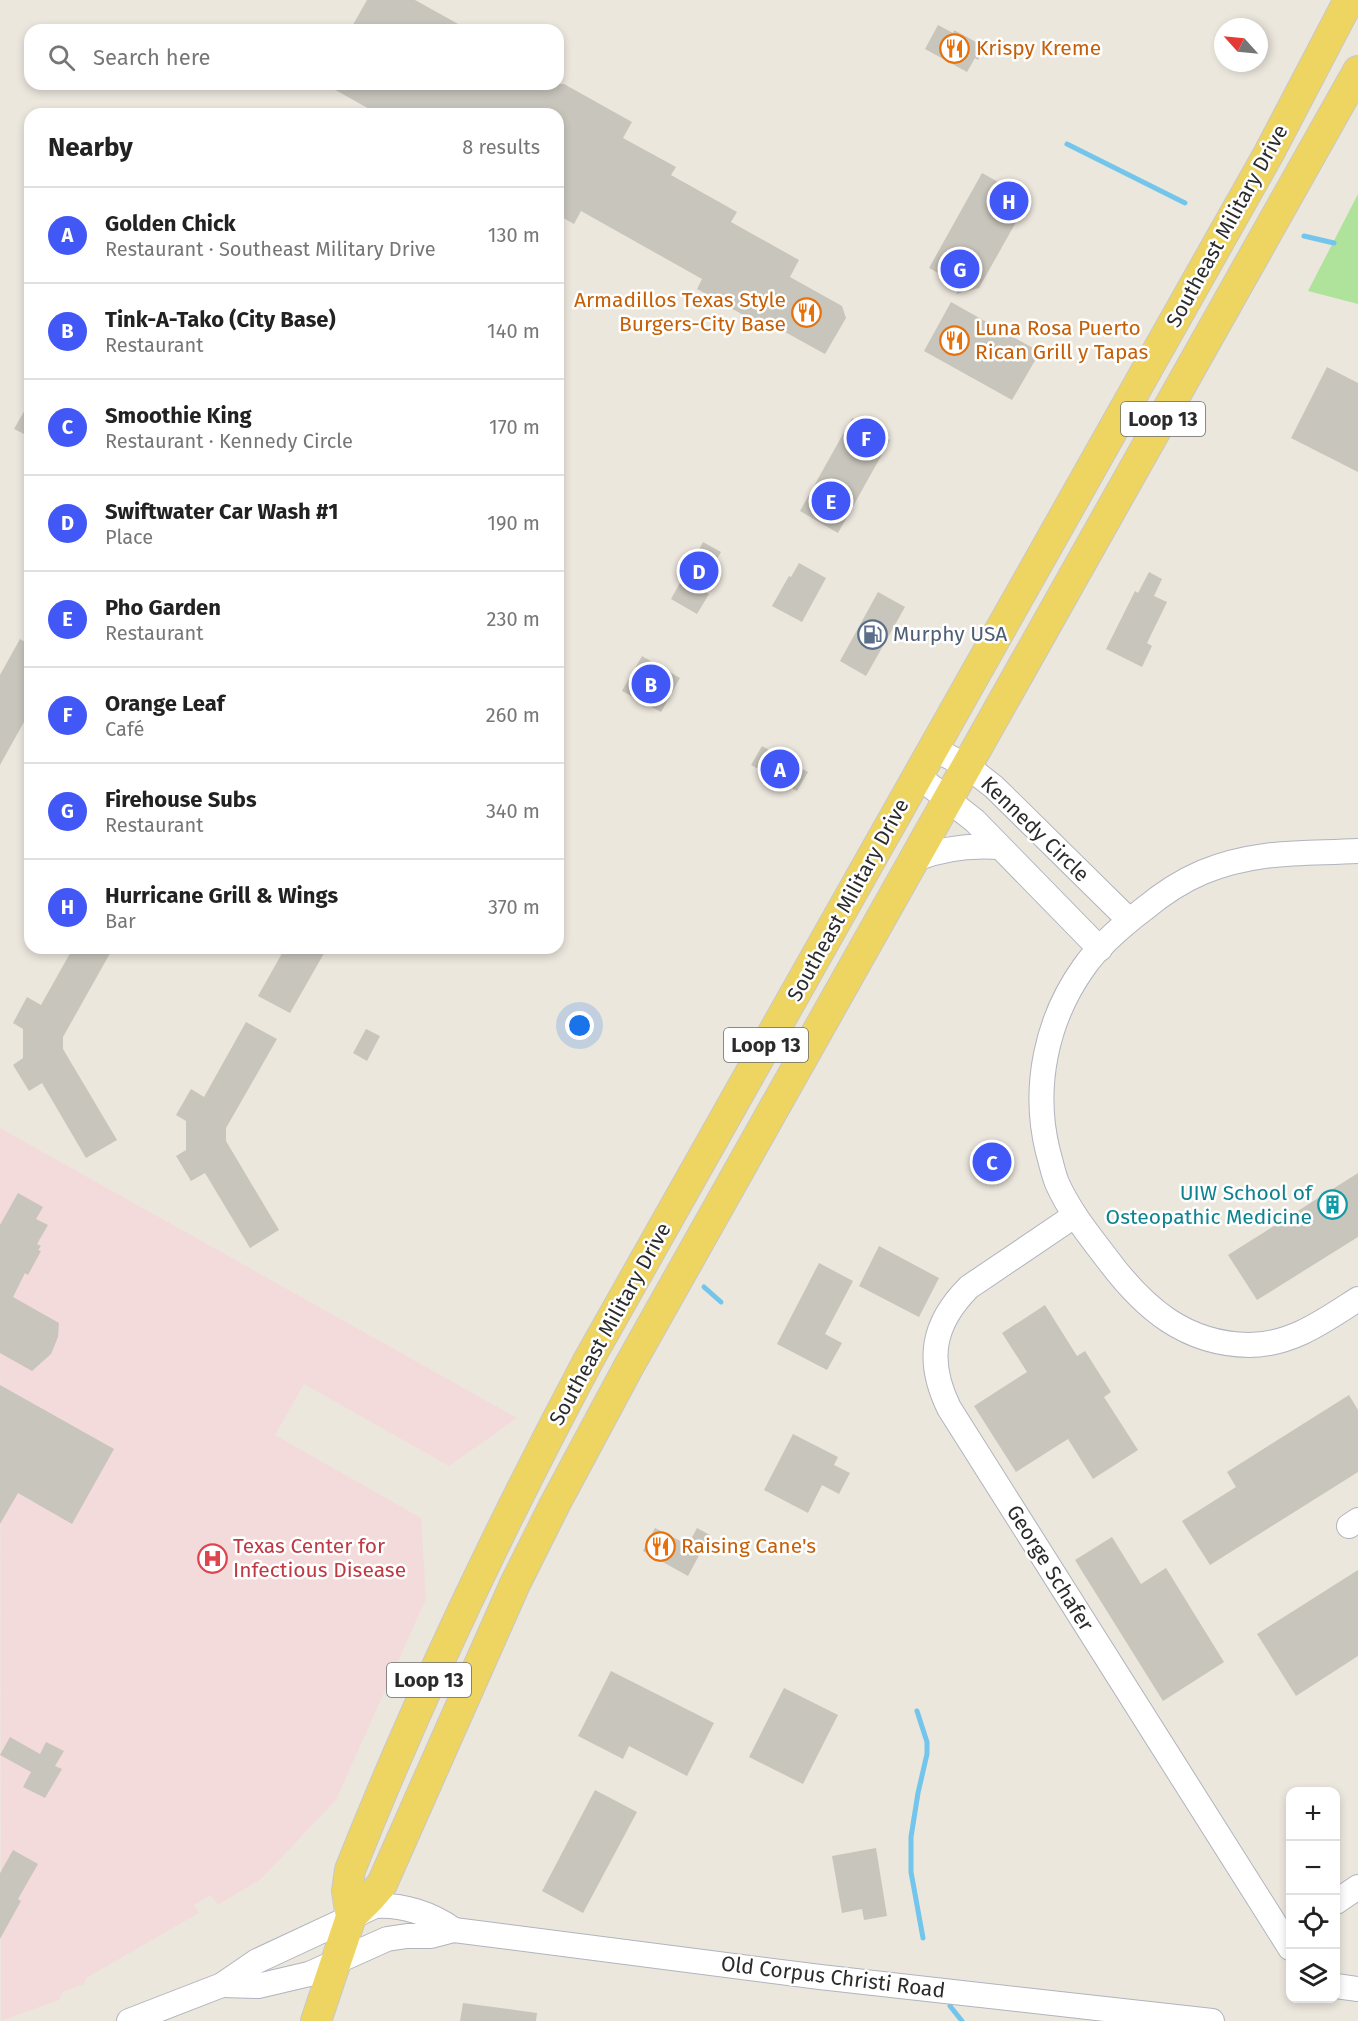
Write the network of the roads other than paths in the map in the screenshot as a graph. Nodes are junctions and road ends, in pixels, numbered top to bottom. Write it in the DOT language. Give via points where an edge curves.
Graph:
graph roads {
  1 [pos="1349,0"];
  2 [pos="1358,71"];
  3 [pos="933,748"];
  4 [pos="967,766"];
  5 [pos="918,776"];
  6 [pos="949,801"];
  7 [pos="1000,847"];
  8 [pos="1353,853"];
  9 [pos="916,859"];
  10 [pos="1129,920"];
  11 [pos="1100,949"];
  12 [pos="1074,1216"];
  13 [pos="1358,1299"];
  14 [pos="495,1542"];
  15 [pos="528,1558"];
  16 [pos="1358,1887"];
  17 [pos="1340,1899"];
  18 [pos="351,1917"];
  19 [pos="454,1930"];
  20 [pos="1286,1935"];
  21 [pos="335,1963"];
  22 [pos="222,1985"];
  23 [pos="1340,1987"];
  24 [pos="1358,1989"];
  25 [pos="129,2021"];
  26 [pos="316,2021"];
  27 [pos="1212,2021"];
  1 -- 3 [label="main road, Southeast Military Drive / Loop 13" via="1269,153"];
  2 -- 4 [label="main road, Southeast Military Drive / Loop 13"];
  3 -- 4 [label="street, Kennedy Circle"];
  3 -- 5 [label="main road, Southeast Military Drive / Loop 13"];
  4 -- 6 [label="main road, Southeast Military Drive / Loop 13"];
  4 -- 10 [label="street, Kennedy Circle" via="994,787"];
  5 -- 6 [label="street, Kennedy Circle"];
  5 -- 14 [label="main road, Southeast Military Drive / Loop 13" via="588,1360"];
  6 -- 7 [label="street, Kennedy Circle"];
  6 -- 9 [label="main road, Southeast Military Drive / Loop 13"];
  7 -- 9 [label="street" via="966,847"];
  7 -- 11 [label="street, Kennedy Circle"];
  8 -- 10 [label="street" via="1319,850 1248,858 1205,872 1160,896"];
  9 -- 15 [label="main road, Southeast Military Drive / Loop 13" via="629,1366"];
  10 -- 11 [label="street"];
  11 -- 12 [label="street" via="1084,966 1062,1005 1044,1060 1044,1136 1056,1181"];
  12 -- 13 [label="street" via="1138,1297 1166,1319 1206,1338 1248,1345 1287,1339 1305,1333"];
  12 -- 20 [label="street, George Schafer" via="955,1300 936,1344 935,1372 940,1391"];
  14 -- 15 [label="main road"];
  14 -- 18 [label="main road, Southeast Military Drive / Loop 13" via="410,1723 350,1870 347,1891"];
  15 -- 18 [label="main road, Southeast Military Drive / Loop 13" via="382,1884"];
  16 -- 17 [label="street"];
  18 -- 19 [label="street, Old Corpus Christi Road" via="375,1906 393,1904 440,1919"];
  18 -- 21 [label="main road, Southeast Military Drive / Loop 13"];
  18 -- 22 [label="street, Old Corpus Christi Road" via="257,1961"];
  19 -- 21 [label="street, Old Corpus Christi Road" via="387,1939"];
  19 -- 27 [label="street, Old Corpus Christi Road" via="820,1977"];
  21 -- 22 [label="street, Old Corpus Christi Road" via="309,1974 258,1986"];
  21 -- 26 [label="main road, Southeast Military Drive / Loop 13"];
  22 -- 25 [label="street, Old Corpus Christi Road"];
  23 -- 24 [label="street"];
}
